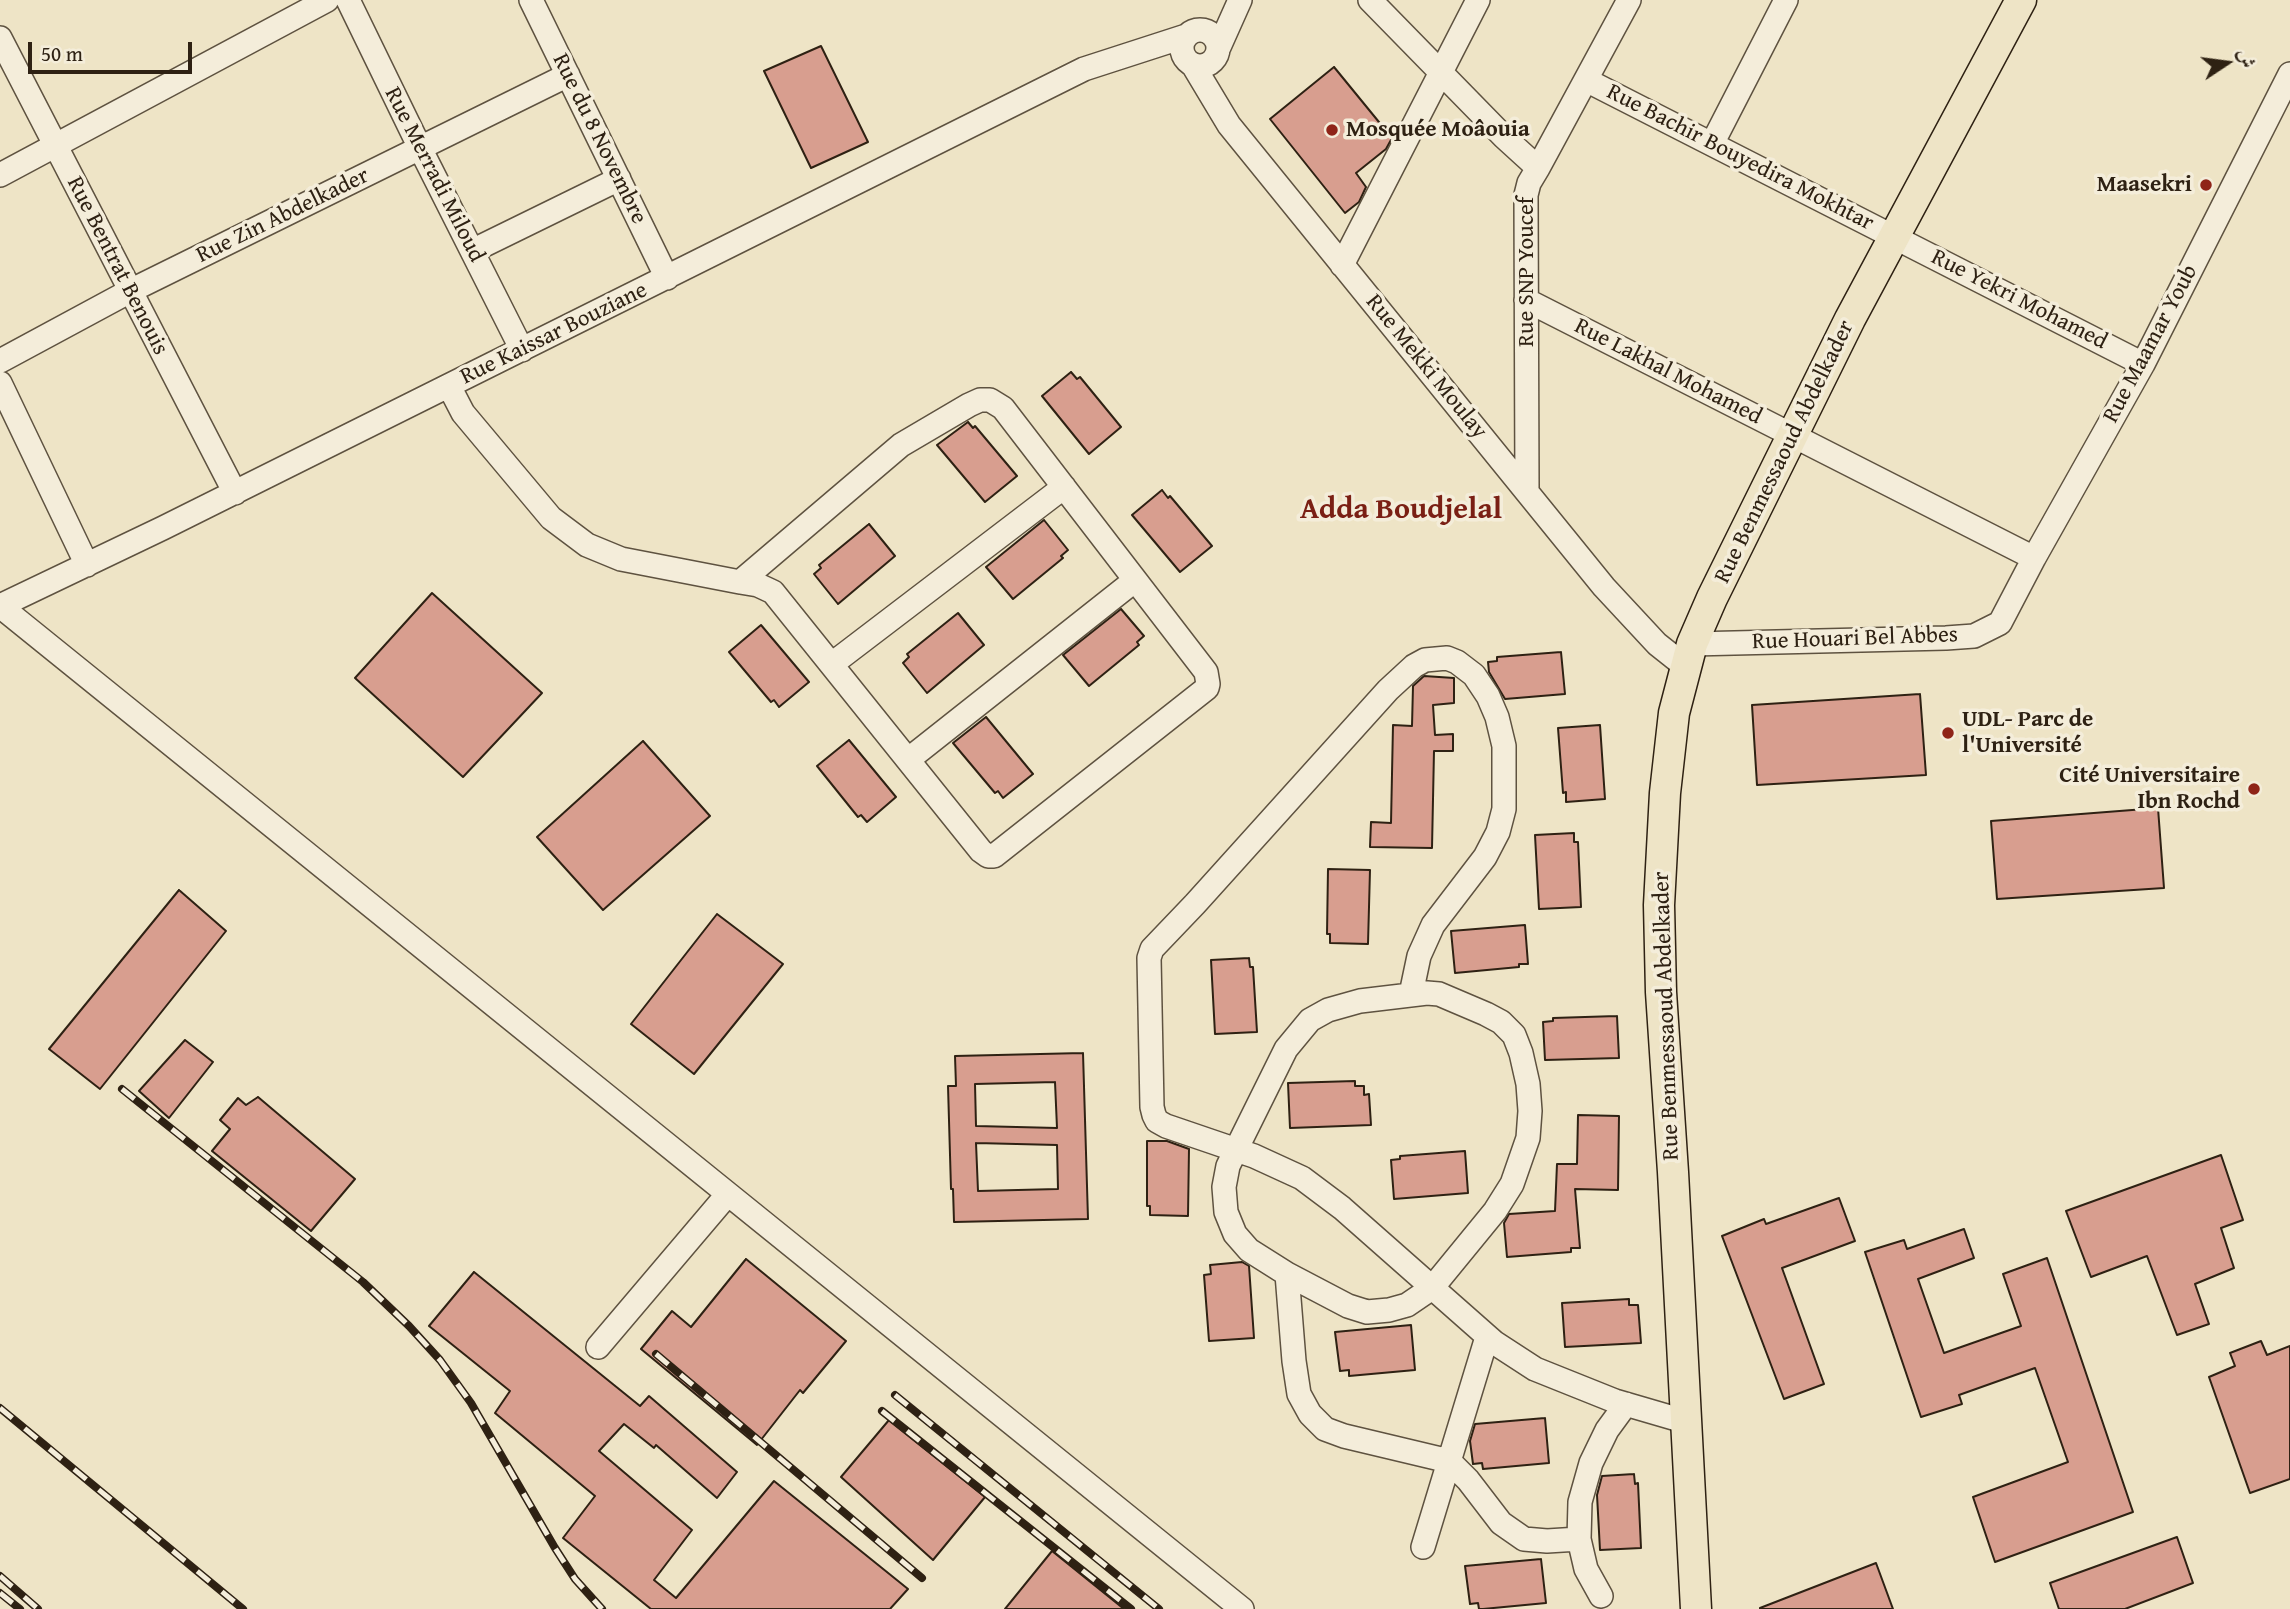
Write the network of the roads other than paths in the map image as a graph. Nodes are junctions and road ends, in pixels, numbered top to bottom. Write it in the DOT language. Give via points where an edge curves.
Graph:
graph roads {
  1 [pos="327,0"];
  2 [pos="348,0"];
  3 [pos="531,0"];
  4 [pos="1232,0"];
  5 [pos="1240,0"];
  6 [pos="1370,0"];
  7 [pos="1478,0"];
  8 [pos="1629,0"];
  9 [pos="1786,0"];
  10 [pos="2021,0"];
  11 [pos="1190,33"];
  12 [pos="0,38"];
  13 [pos="1218,49"];
  14 [pos="1107,61"];
  15 [pos="1191,63"];
  16 [pos="1441,73"];
  17 [pos="2290,74"];
  18 [pos="568,75"];
  19 [pos="1586,80"];
  20 [pos="1712,144"];
  21 [pos="54,145"];
  22 [pos="1248,147"];
  23 [pos="420,148"];
  24 [pos="1538,168"];
  25 [pos="0,175"];
  26 [pos="619,179"];
  27 [pos="1895,236"];
  28 [pos="472,251"];
  29 [pos="1342,265"];
  30 [pos="667,278"];
  31 [pos="130,291"];
  32 [pos="1526,300"];
  33 [pos="522,350"];
  34 [pos="0,361"];
  35 [pos="2143,364"];
  36 [pos="0,383"];
  37 [pos="449,386"];
  38 [pos="1793,436"];
  39 [pos="1064,487"];
  40 [pos="1527,491"];
  41 [pos="235,493"];
  42 [pos="2034,558"];
  43 [pos="87,565"];
  44 [pos="1134,581"];
  45 [pos="740,582"];
  46 [pos="0,606"];
  47 [pos="2007,611"];
  48 [pos="1689,655"];
  49 [pos="832,664"];
  50 [pos="909,759"];
  51 [pos="1411,994"];
  52 [pos="1237,1150"];
  53 [pos="727,1195"];
  54 [pos="1287,1275"];
  55 [pos="1432,1288"];
  56 [pos="1488,1337"];
  57 [pos="598,1348"];
  58 [pos="1626,1404"];
  59 [pos="1686,1422"];
  60 [pos="1449,1461"];
  61 [pos="1579,1539"];
  62 [pos="1423,1547"];
  63 [pos="1601,1596"];
  64 [pos="1242,1609"];
  65 [pos="1696,1609"];
  1 -- 21 [label="street"];
  2 -- 23 [label="street, Rue Merradi Miloud"];
  3 -- 18 [label="street, Rue du 8 Novembre"];
  4 -- 11 [label="street, Rue Kaissar Bouziane"];
  5 -- 13 [label="street"];
  6 -- 16 [label="street, Rue SNP Youcef"];
  7 -- 16 [label="street"];
  8 -- 19 [label="street"];
  9 -- 20 [label="street"];
  10 -- 27 [label="main road, Rue Benmessaoud Abdelkader"];
  11 -- 13 [label="street" via="1199,29 1210,32"];
  11 -- 14 [label="street, Rue Kaissar Bouziane"];
  11 -- 15 [label="street" via="1182,50"];
  12 -- 21 [label="street, Rue Bentrat Benouis"];
  13 -- 15 [label="street" via="1209,64"];
  13 -- 22 [label="street" via="1224,90"];
  14 -- 15 [label="street"];
  14 -- 30 [label="street, Rue Kaissar Bouziane"];
  15 -- 22 [label="street, Rue Mekki Moulay"];
  16 -- 24 [label="street, Rue SNP Youcef"];
  16 -- 29 [label="street"];
  17 -- 35 [label="street, Rue Maamar Youb"];
  18 -- 23 [label="street, Rue Zin Abdelkader"];
  18 -- 26 [label="street, Rue du 8 Novembre"];
  19 -- 20 [label="street, Rue Bachir Bouyedira Mokhtar"];
  19 -- 24 [label="street"];
  20 -- 27 [label="street, Rue Bachir Bouyedira Mokhtar"];
  21 -- 25 [label="street"];
  21 -- 31 [label="street, Rue Bentrat Benouis"];
  22 -- 29 [label="street, Rue Mekki Moulay"];
  23 -- 28 [label="street, Rue Merradi Miloud"];
  23 -- 31 [label="street, Rue Zin Abdelkader"];
  24 -- 32 [label="street, Rue SNP Youcef" via="1526,189"];
  26 -- 28 [label="street"];
  26 -- 30 [label="street, Rue du 8 Novembre"];
  27 -- 35 [label="street, Rue Yekri Mohamed"];
  27 -- 38 [label="main road, Rue Benmessaoud Abdelkader"];
  28 -- 33 [label="street, Rue Merradi Miloud"];
  29 -- 40 [label="street, Rue Mekki Moulay"];
  30 -- 33 [label="street, Rue Kaissar Bouziane"];
  31 -- 34 [label="street, Rue Zin Abdelkader"];
  31 -- 41 [label="street, Rue Bentrat Benouis"];
  32 -- 38 [label="street, Rue Lakhal Mohamed"];
  32 -- 40 [label="street, Rue SNP Youcef"];
  33 -- 37 [label="street, Rue Kaissar Bouziane"];
  35 -- 42 [label="street, Rue Maamar Youb"];
  36 -- 43 [label="street"];
  37 -- 41 [label="street, Rue Kaissar Bouziane"];
  37 -- 45 [label="street" via="463,413 551,518 587,545 621,559"];
  38 -- 42 [label="street, Rue Lakhal Mohamed"];
  38 -- 48 [label="main road, Rue Benmessaoud Abdelkader" via="1712,598"];
  39 -- 44 [label="street"];
  39 -- 45 [label="street" via="1003,408 994,401 980,400 901,445"];
  39 -- 49 [label="street"];
  40 -- 48 [label="street, Rue Mekki Moulay" via="1657,644"];
  41 -- 43 [label="street, Rue Kaissar Bouziane"];
  42 -- 47 [label="street, Rue Maamar Youb"];
  43 -- 46 [label="street, Rue Kaissar Bouziane"];
  44 -- 50 [label="street"];
  44 -- 50 [label="street" via="1206,672 1207,688 993,857 983,853"];
  45 -- 49 [label="street" via="773,592"];
  46 -- 53 [label="street"];
  47 -- 48 [label="street, Rue Houari Bel Abbes" via="2000,623 1975,636"];
  48 -- 59 [label="main road, Rue Benmessaoud Abdelkader" via="1669,743 1659,905"];
  49 -- 50 [label="street"];
  51 -- 52 [label="street" via="1360,1001 1311,1020 1286,1049"];
  51 -- 52 [label="street" via="1419,956 1433,925 1485,857 1504,809 1504,746 1497,717 1475,675 1447,658 1425,660 1388,690 1149,953 1156,1119"];
  51 -- 55 [label="street" via="1438,994 1501,1022 1514,1035 1521,1053 1530,1111 1528,1138 1512,1184"];
  52 -- 54 [label="street" via="1224,1187 1226,1212 1235,1234 1249,1250"];
  52 -- 55 [label="street" via="1302,1178"];
  53 -- 57 [label="street"];
  53 -- 64 [label="street"];
  54 -- 55 [label="street" via="1367,1312 1407,1304"];
  54 -- 60 [label="street" via="1294,1361 1300,1394 1310,1415 1325,1429 1344,1436"];
  55 -- 56 [label="street"];
  56 -- 58 [label="street" via="1535,1369"];
  56 -- 60 [label="street"];
  58 -- 59 [label="street"];
  58 -- 61 [label="street" via="1591,1463 1580,1502"];
  59 -- 65 [label="main road, Rue Benmessaoud Abdelkader"];
  60 -- 61 [label="street" via="1502,1523 1524,1539"];
  60 -- 62 [label="street"];
  61 -- 63 [label="street" via="1586,1569"];
}
